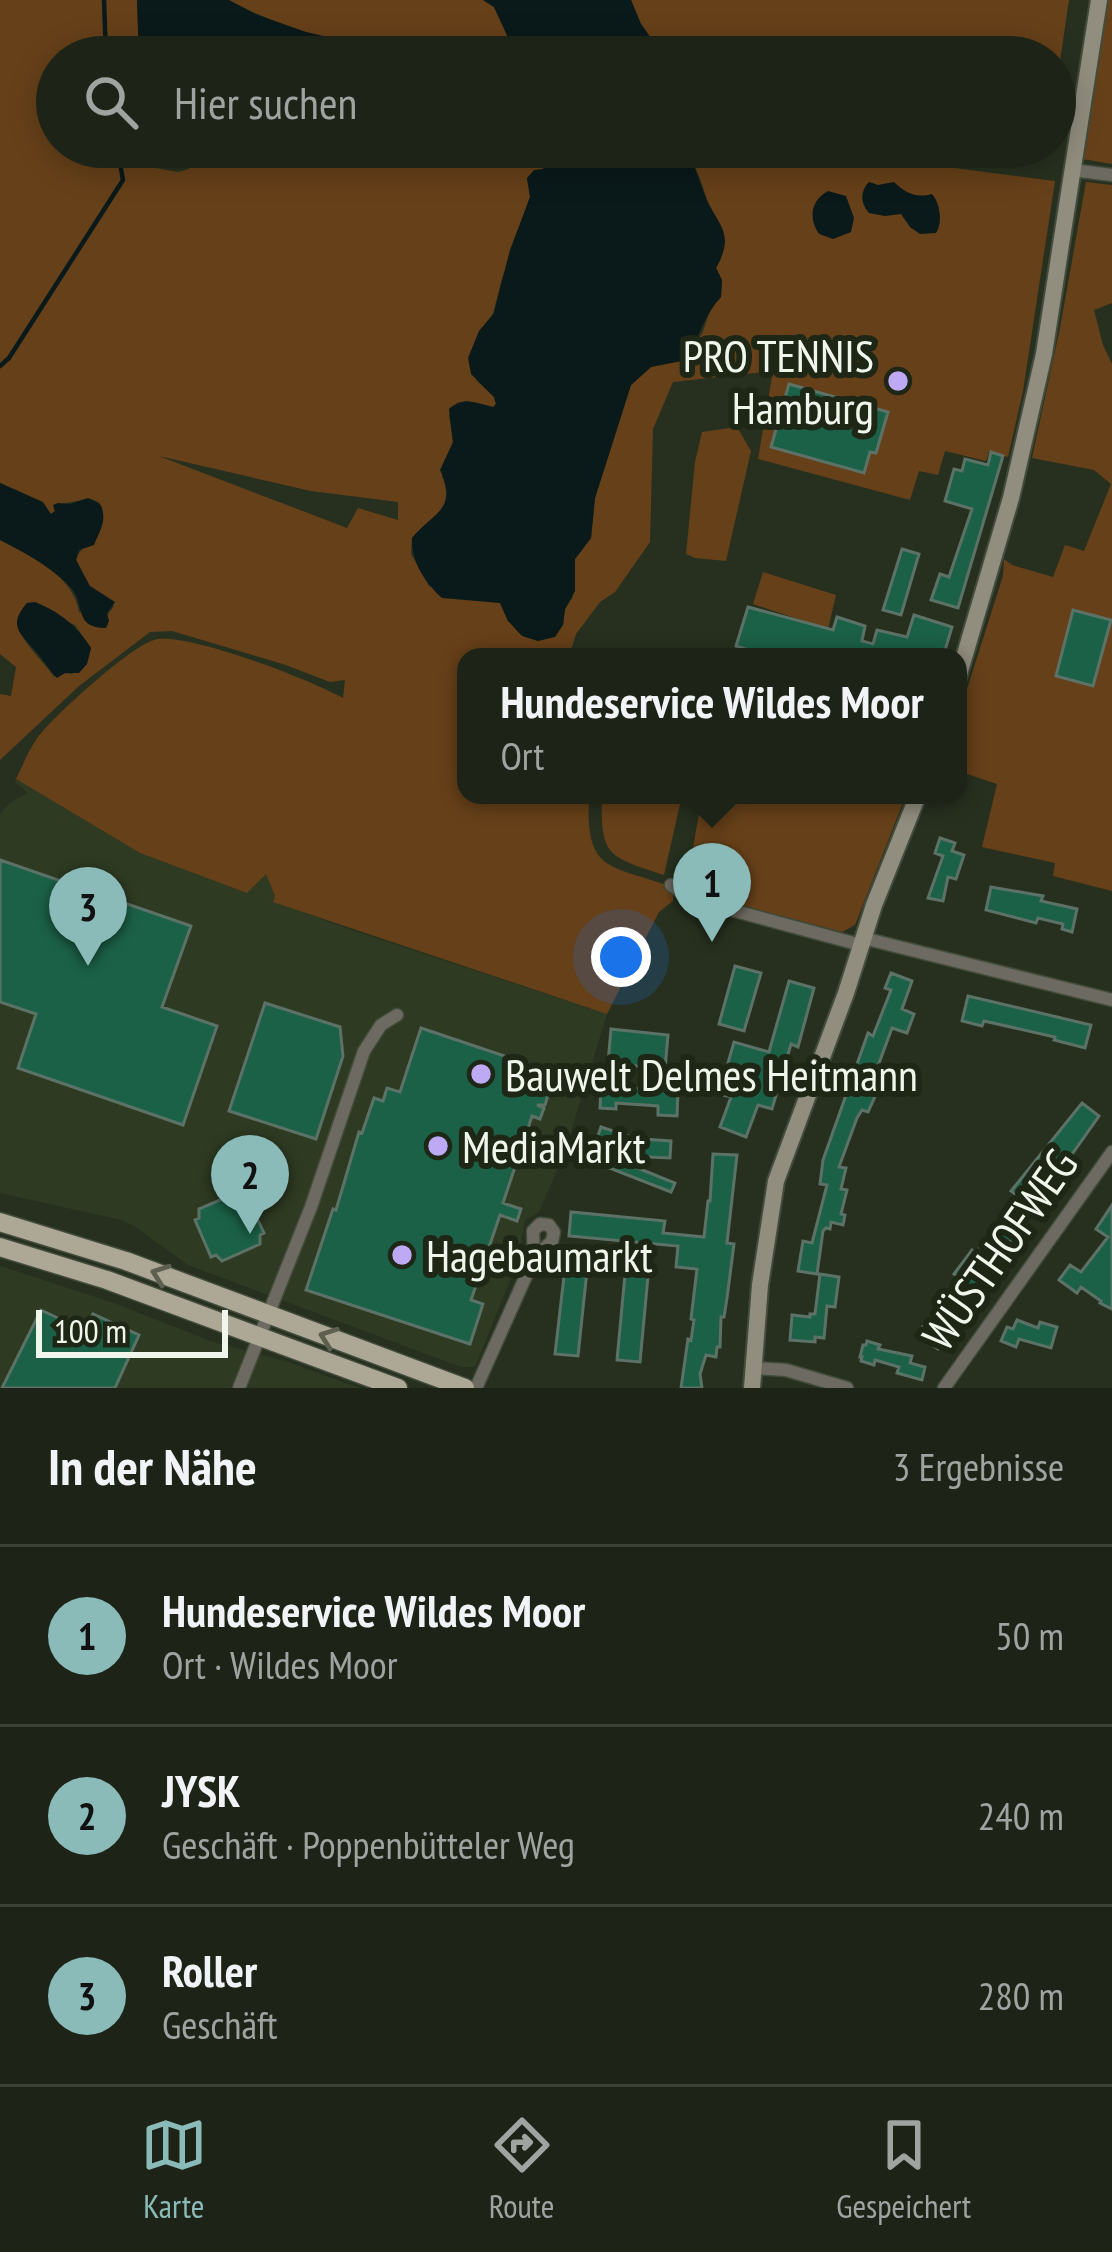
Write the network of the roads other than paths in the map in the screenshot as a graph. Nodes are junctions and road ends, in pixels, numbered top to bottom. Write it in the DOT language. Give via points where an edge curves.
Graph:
graph roads {
  1 [pos="1099,0"];
  2 [pos="1076,145"];
  3 [pos="1072,170"];
  4 [pos="1112,175"];
  5 [pos="967,648"];
  6 [pos="915,804"];
  7 [pos="670,885"];
  8 [pos="862,942"];
  9 [pos="1112,1000"];
  10 [pos="397,1015"];
  11 [pos="1112,1152"];
  12 [pos="0,1222"];
  13 [pos="0,1247"];
  14 [pos="534,1258"];
  15 [pos="270,1315"];
  16 [pos="261,1336"];
  17 [pos="752,1368"];
  18 [pos="239,1388"];
  19 [pos="398,1388"];
  20 [pos="465,1388"];
  21 [pos="476,1388"];
  22 [pos="752,1388"];
  23 [pos="848,1388"];
  24 [pos="944,1388"];
  1 -- 2 [label="street"];
  3 -- 4 [label="street"];
  3 -- 5 [label="street" via="1023,451"];
  6 -- 8 [label="street"];
  7 -- 8 [label="street" via="691,899"];
  8 -- 9 [label="street"];
  8 -- 17 [label="street" via="776,1181"];
  10 -- 15 [label="street" via="364,1051"];
  11 -- 24 [label="street, WÜSTHOFWEG"];
  15 -- 12 [label="main road, one-way"];
  13 -- 16 [label="main road"];
  14 -- 21 [label="street"];
  15 -- 16 [label="street"];
  20 -- 15 [label="main road, one-way"];
  16 -- 18 [label="street"];
  16 -- 19 [label="main road"];
  17 -- 22 [label="street"];
  17 -- 23 [label="street"];
}
